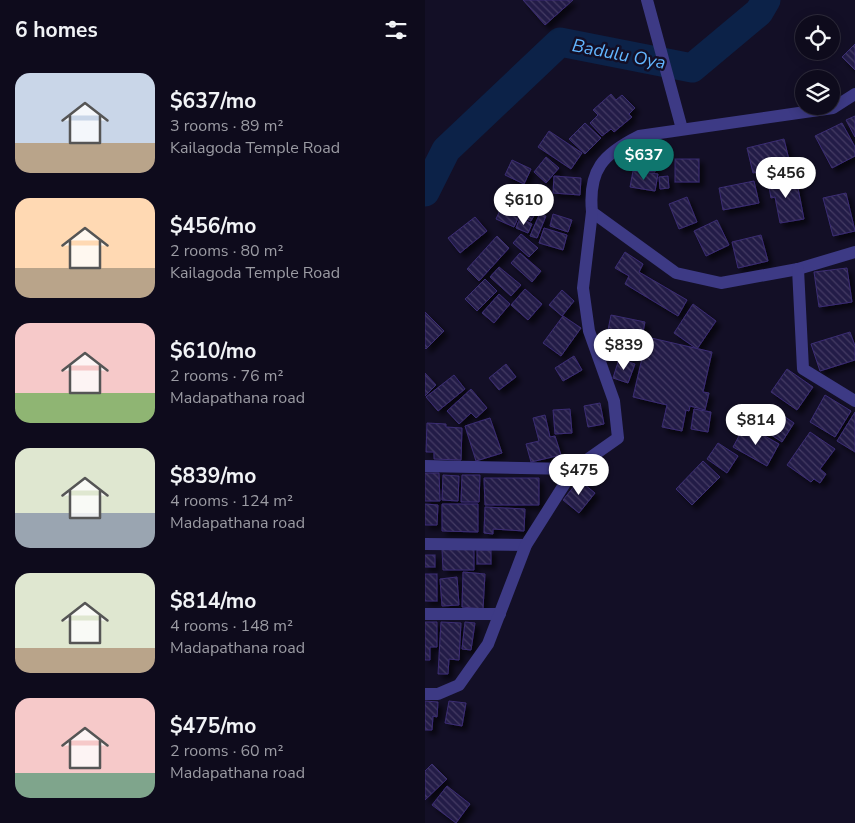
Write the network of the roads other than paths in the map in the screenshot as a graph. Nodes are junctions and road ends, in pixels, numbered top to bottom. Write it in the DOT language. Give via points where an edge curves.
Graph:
graph roads {
  1 [pos="647,0"];
  2 [pos="855,94"];
  3 [pos="682,129"];
  4 [pos="591,212"];
  5 [pos="855,252"];
  6 [pos="798,269"];
  7 [pos="855,401"];
  8 [pos="425,466"];
  9 [pos="574,468"];
  10 [pos="425,544"];
  11 [pos="526,545"];
  12 [pos="425,614"];
  13 [pos="500,614"];
  14 [pos="425,694"];
  1 -- 3 [label="street"];
  2 -- 3 [label="street" via="833,108"];
  3 -- 4 [label="street" via="639,136 617,147 598,165 590,191"];
  4 -- 6 [label="street" via="675,274 721,282"];
  4 -- 9 [label="street" via="583,288 589,332 614,401 618,438"];
  5 -- 6 [label="street"];
  6 -- 7 [label="street" via="803,369"];
  8 -- 9 [label="street"];
  9 -- 11 [label="street"];
  10 -- 11 [label="street"];
  11 -- 13 [label="street"];
  12 -- 13 [label="street"];
  13 -- 14 [label="street" via="489,644 459,685 438,694"];
}
